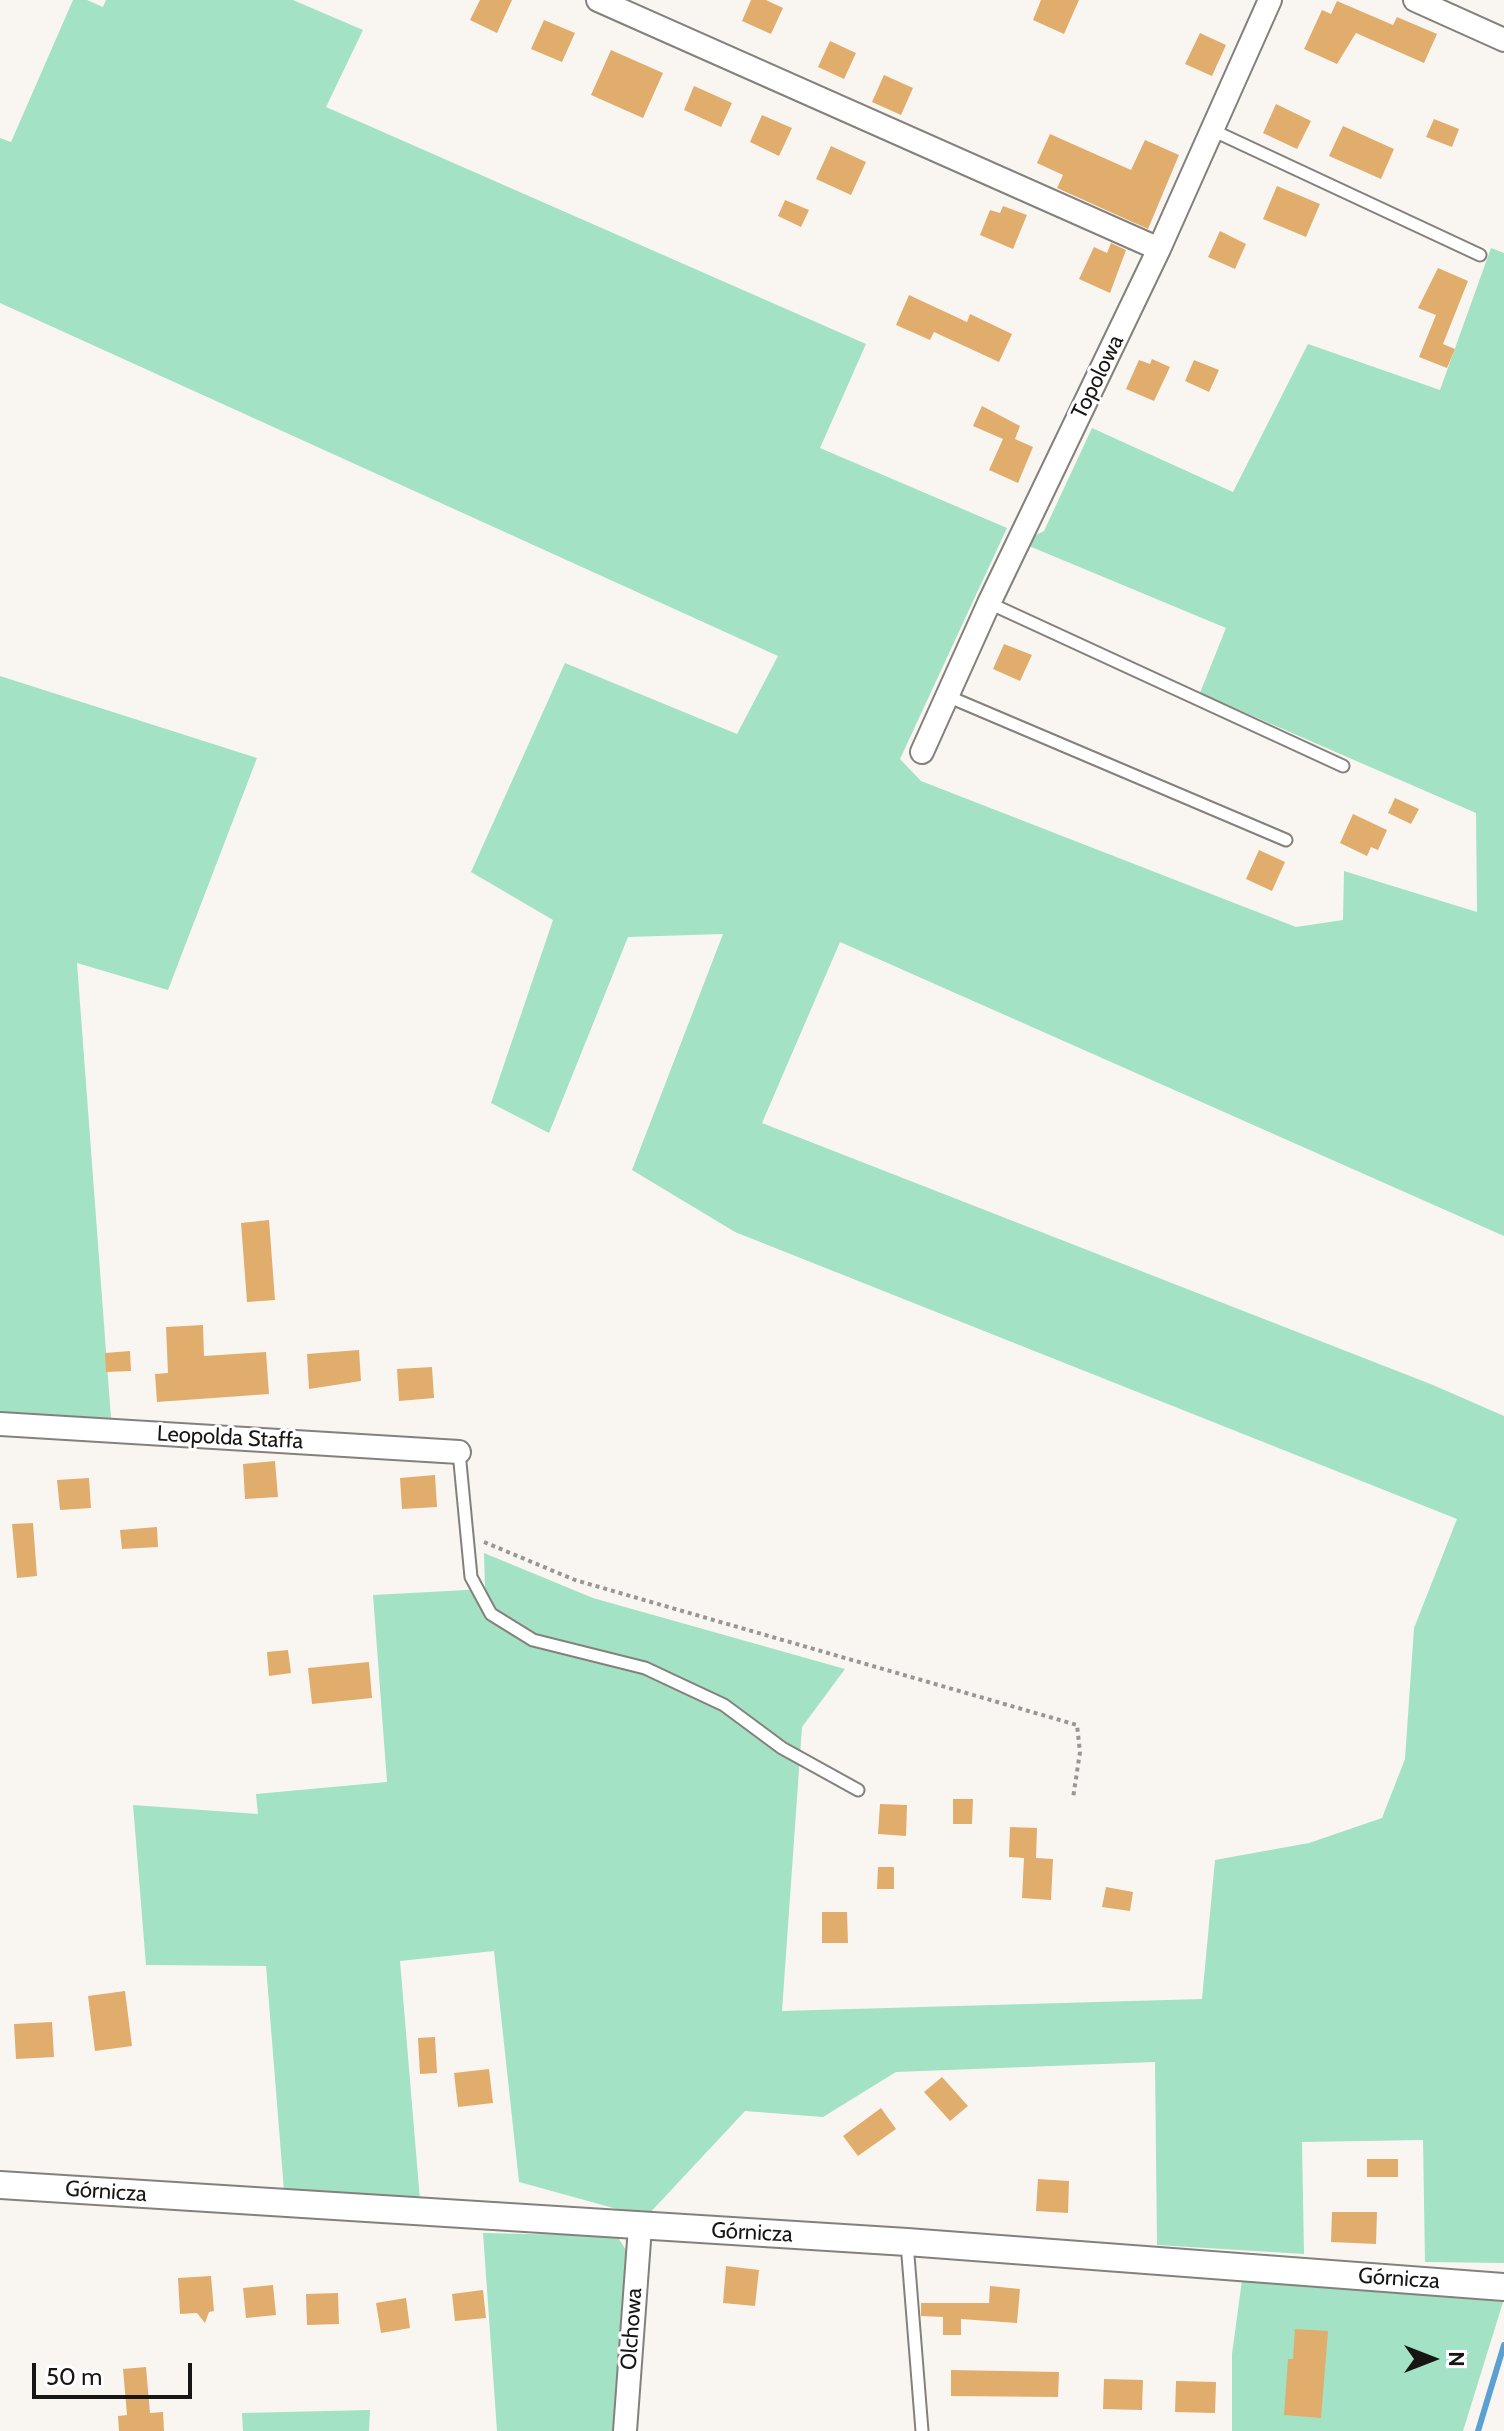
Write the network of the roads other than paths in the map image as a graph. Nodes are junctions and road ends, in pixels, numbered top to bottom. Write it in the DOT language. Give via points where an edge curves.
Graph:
graph roads {
  1 [pos="598,0"];
  2 [pos="1270,0"];
  3 [pos="1415,0"];
  4 [pos="1504,40"];
  5 [pos="1212,130"];
  6 [pos="1159,249"];
  7 [pos="1480,255"];
  8 [pos="989,603"];
  9 [pos="947,696"];
  10 [pos="922,752"];
  11 [pos="1343,766"];
  12 [pos="1286,840"];
  13 [pos="0,1424"];
  14 [pos="459,1452"];
  15 [pos="858,1790"];
  16 [pos="0,2185"];
  17 [pos="640,2227"];
  18 [pos="907,2242"];
  19 [pos="1504,2287"];
  20 [pos="625,2431"];
  21 [pos="922,2431"];
  1 -- 6 [label="street"];
  2 -- 5 [label="street, Topolowa"];
  3 -- 4 [label="street"];
  5 -- 6 [label="street, Topolowa"];
  5 -- 7 [label="lane"];
  6 -- 8 [label="street, Topolowa"];
  8 -- 9 [label="street, Topolowa"];
  8 -- 11 [label="lane"];
  9 -- 10 [label="street, Topolowa"];
  9 -- 12 [label="lane"];
  13 -- 14 [label="street, Leopolda Staffa"];
  14 -- 15 [label="lane" via="471,1577 491,1614 533,1640 645,1668 724,1705 782,1748"];
  16 -- 17 [label="street, Górnicza"];
  17 -- 18 [label="street, Górnicza"];
  17 -- 20 [label="street, Olchowa"];
  18 -- 19 [label="street, Górnicza"];
  18 -- 21 [label="lane"];
}
